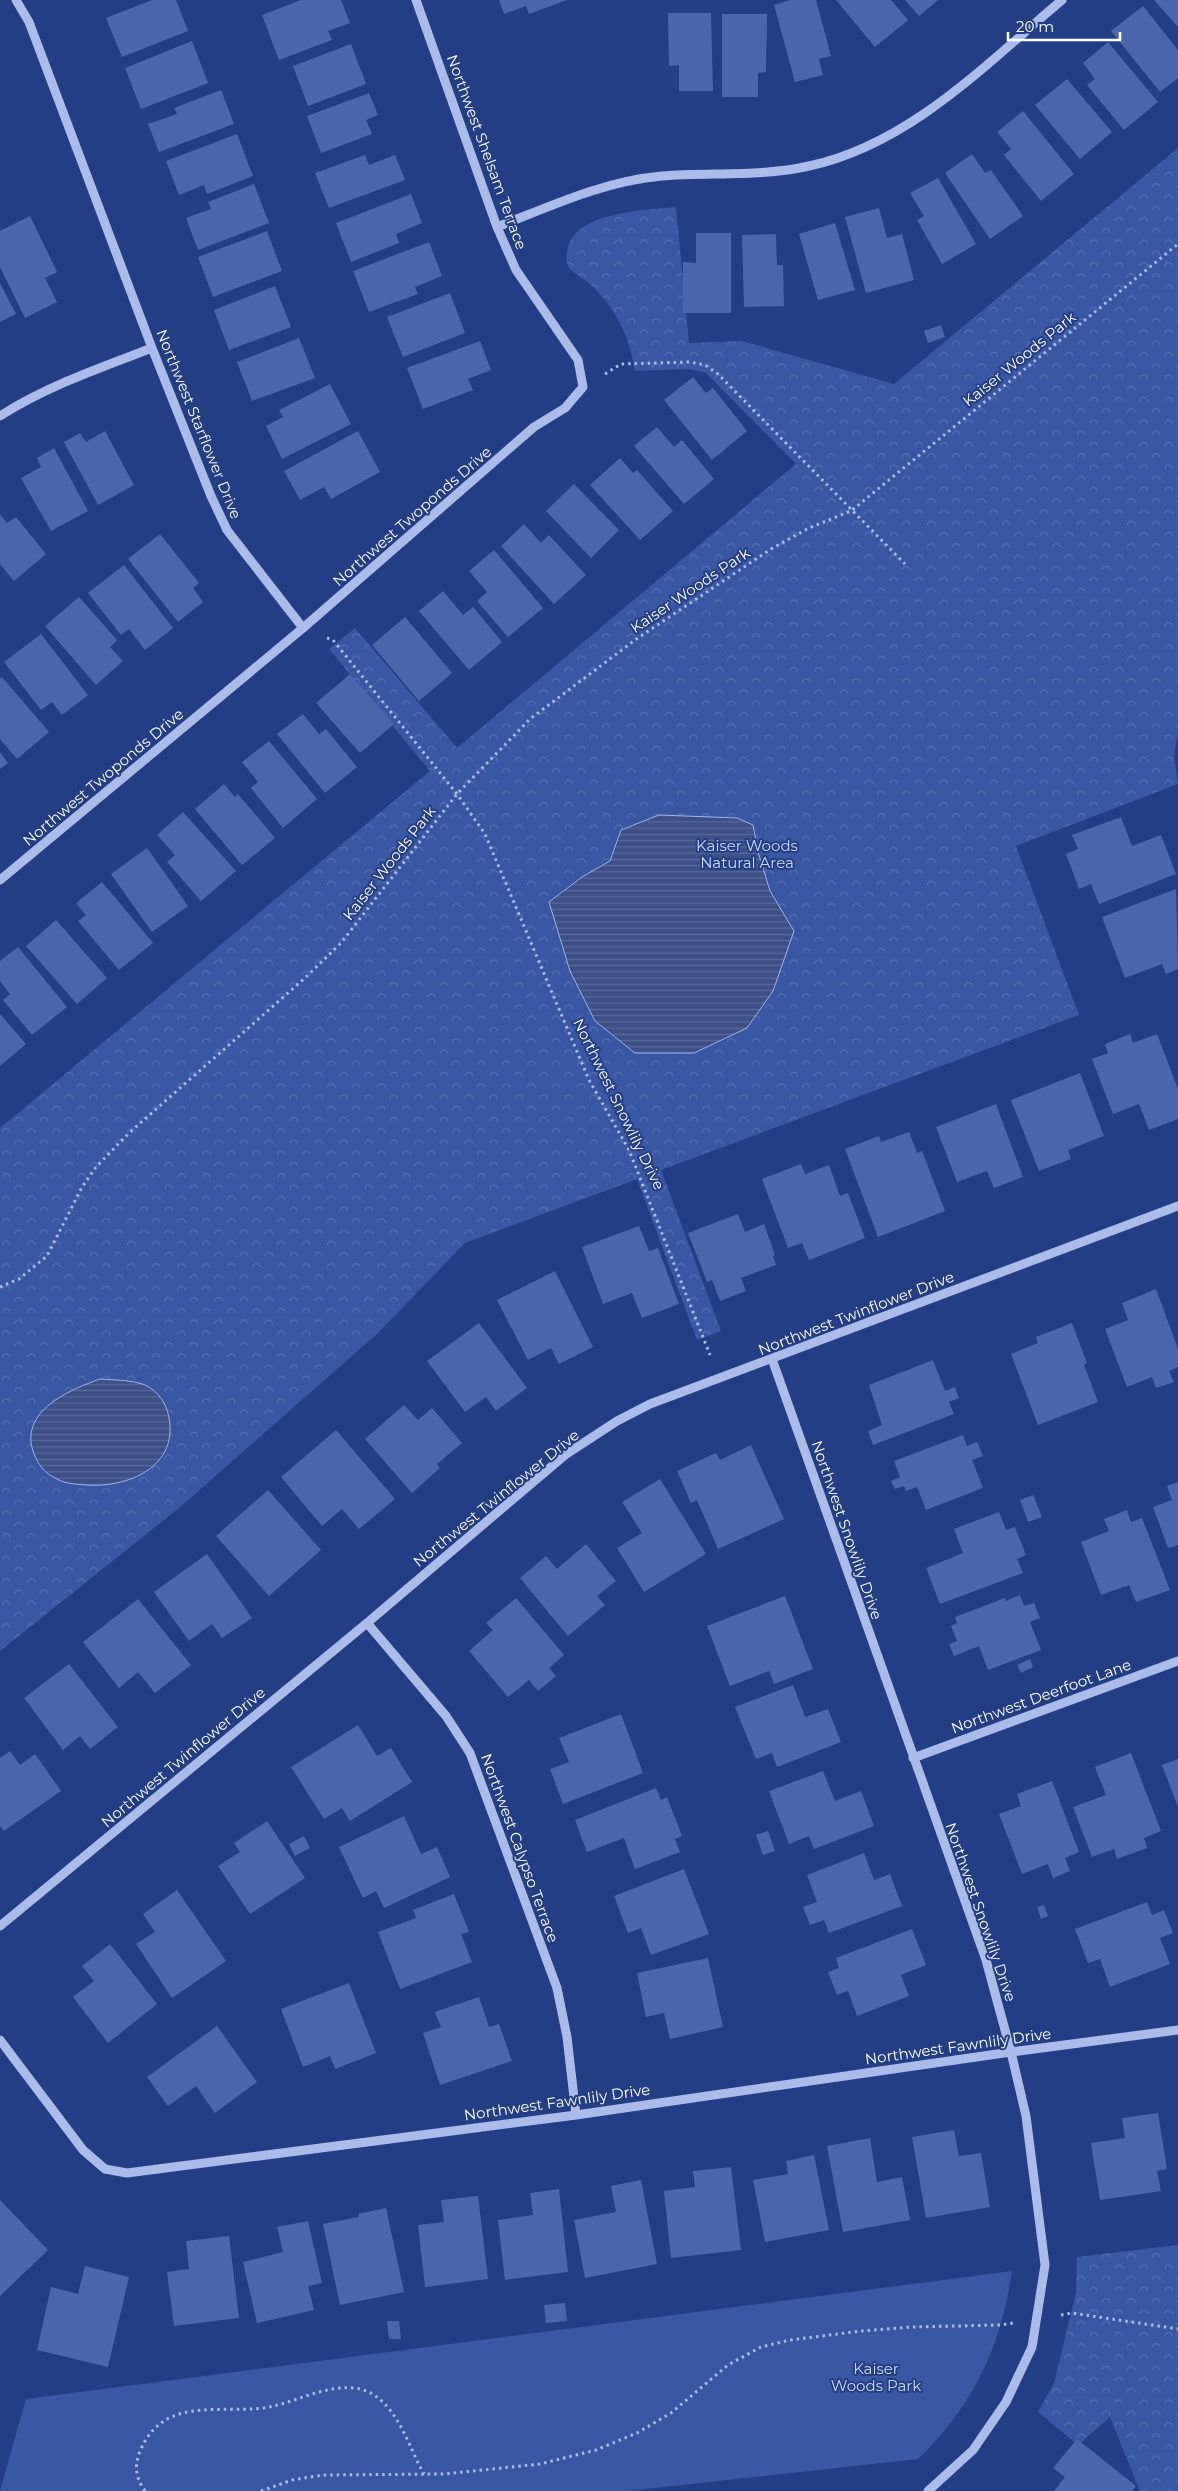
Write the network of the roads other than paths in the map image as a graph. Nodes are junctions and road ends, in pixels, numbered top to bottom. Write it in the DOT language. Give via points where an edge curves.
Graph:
graph roads {
  1 [pos="16,0"];
  2 [pos="416,0"];
  3 [pos="1062,0"];
  4 [pos="497,227"];
  5 [pos="152,348"];
  6 [pos="584,387"];
  7 [pos="0,416"];
  8 [pos="303,628"];
  9 [pos="0,880"];
  10 [pos="1178,1206"];
  11 [pos="772,1359"];
  12 [pos="367,1623"];
  13 [pos="1178,1661"];
  14 [pos="912,1758"];
  15 [pos="0,1926"];
  16 [pos="1178,2030"];
  17 [pos="0,2040"];
  18 [pos="1011,2052"];
  19 [pos="576,2114"];
  20 [pos="928,2491"];
  1 -- 5 [label="street, Northwest Starflower Drive" via="29,22"];
  2 -- 4 [label="street, Northwest Shelsam Terrace"];
  3 -- 4 [label="street" via="937,104 891,135 850,153 810,166 774,172 662,176 620,182 585,192"];
  4 -- 6 [label="street, Northwest Shelsam Terrace" via="516,270 578,360"];
  5 -- 7 [label="street" via="54,386"];
  5 -- 8 [label="street, Northwest Starflower Drive" via="227,530"];
  6 -- 8 [label="street, Northwest Twoponds Drive" via="565,408 534,427"];
  8 -- 9 [label="street, Northwest Twoponds Drive"];
  10 -- 11 [label="street, Northwest Twinflower Drive"];
  11 -- 12 [label="street, Northwest Twinflower Drive" via="650,1404 617,1421 565,1455"];
  11 -- 14 [label="street, Northwest Snowlily Drive"];
  12 -- 15 [label="street, Northwest Twinflower Drive"];
  12 -- 19 [label="street, Northwest Calypso Terrace" via="446,1716 470,1753 557,1988 567,2037"];
  13 -- 14 [label="street, Northwest Deerfoot Lane"];
  14 -- 18 [label="street, Northwest Snowlily Drive" via="986,1960"];
  16 -- 18 [label="street, Northwest Fawnlily Drive"];
  17 -- 19 [label="street, Northwest Fawnlily Drive" via="83,2150 105,2169 127,2172"];
  18 -- 19 [label="street, Northwest Fawnlily Drive"];
  18 -- 20 [label="street, Northwest Snowlily Drive" via="1026,2116 1045,2264 1032,2347 1006,2402 973,2450"];
}
